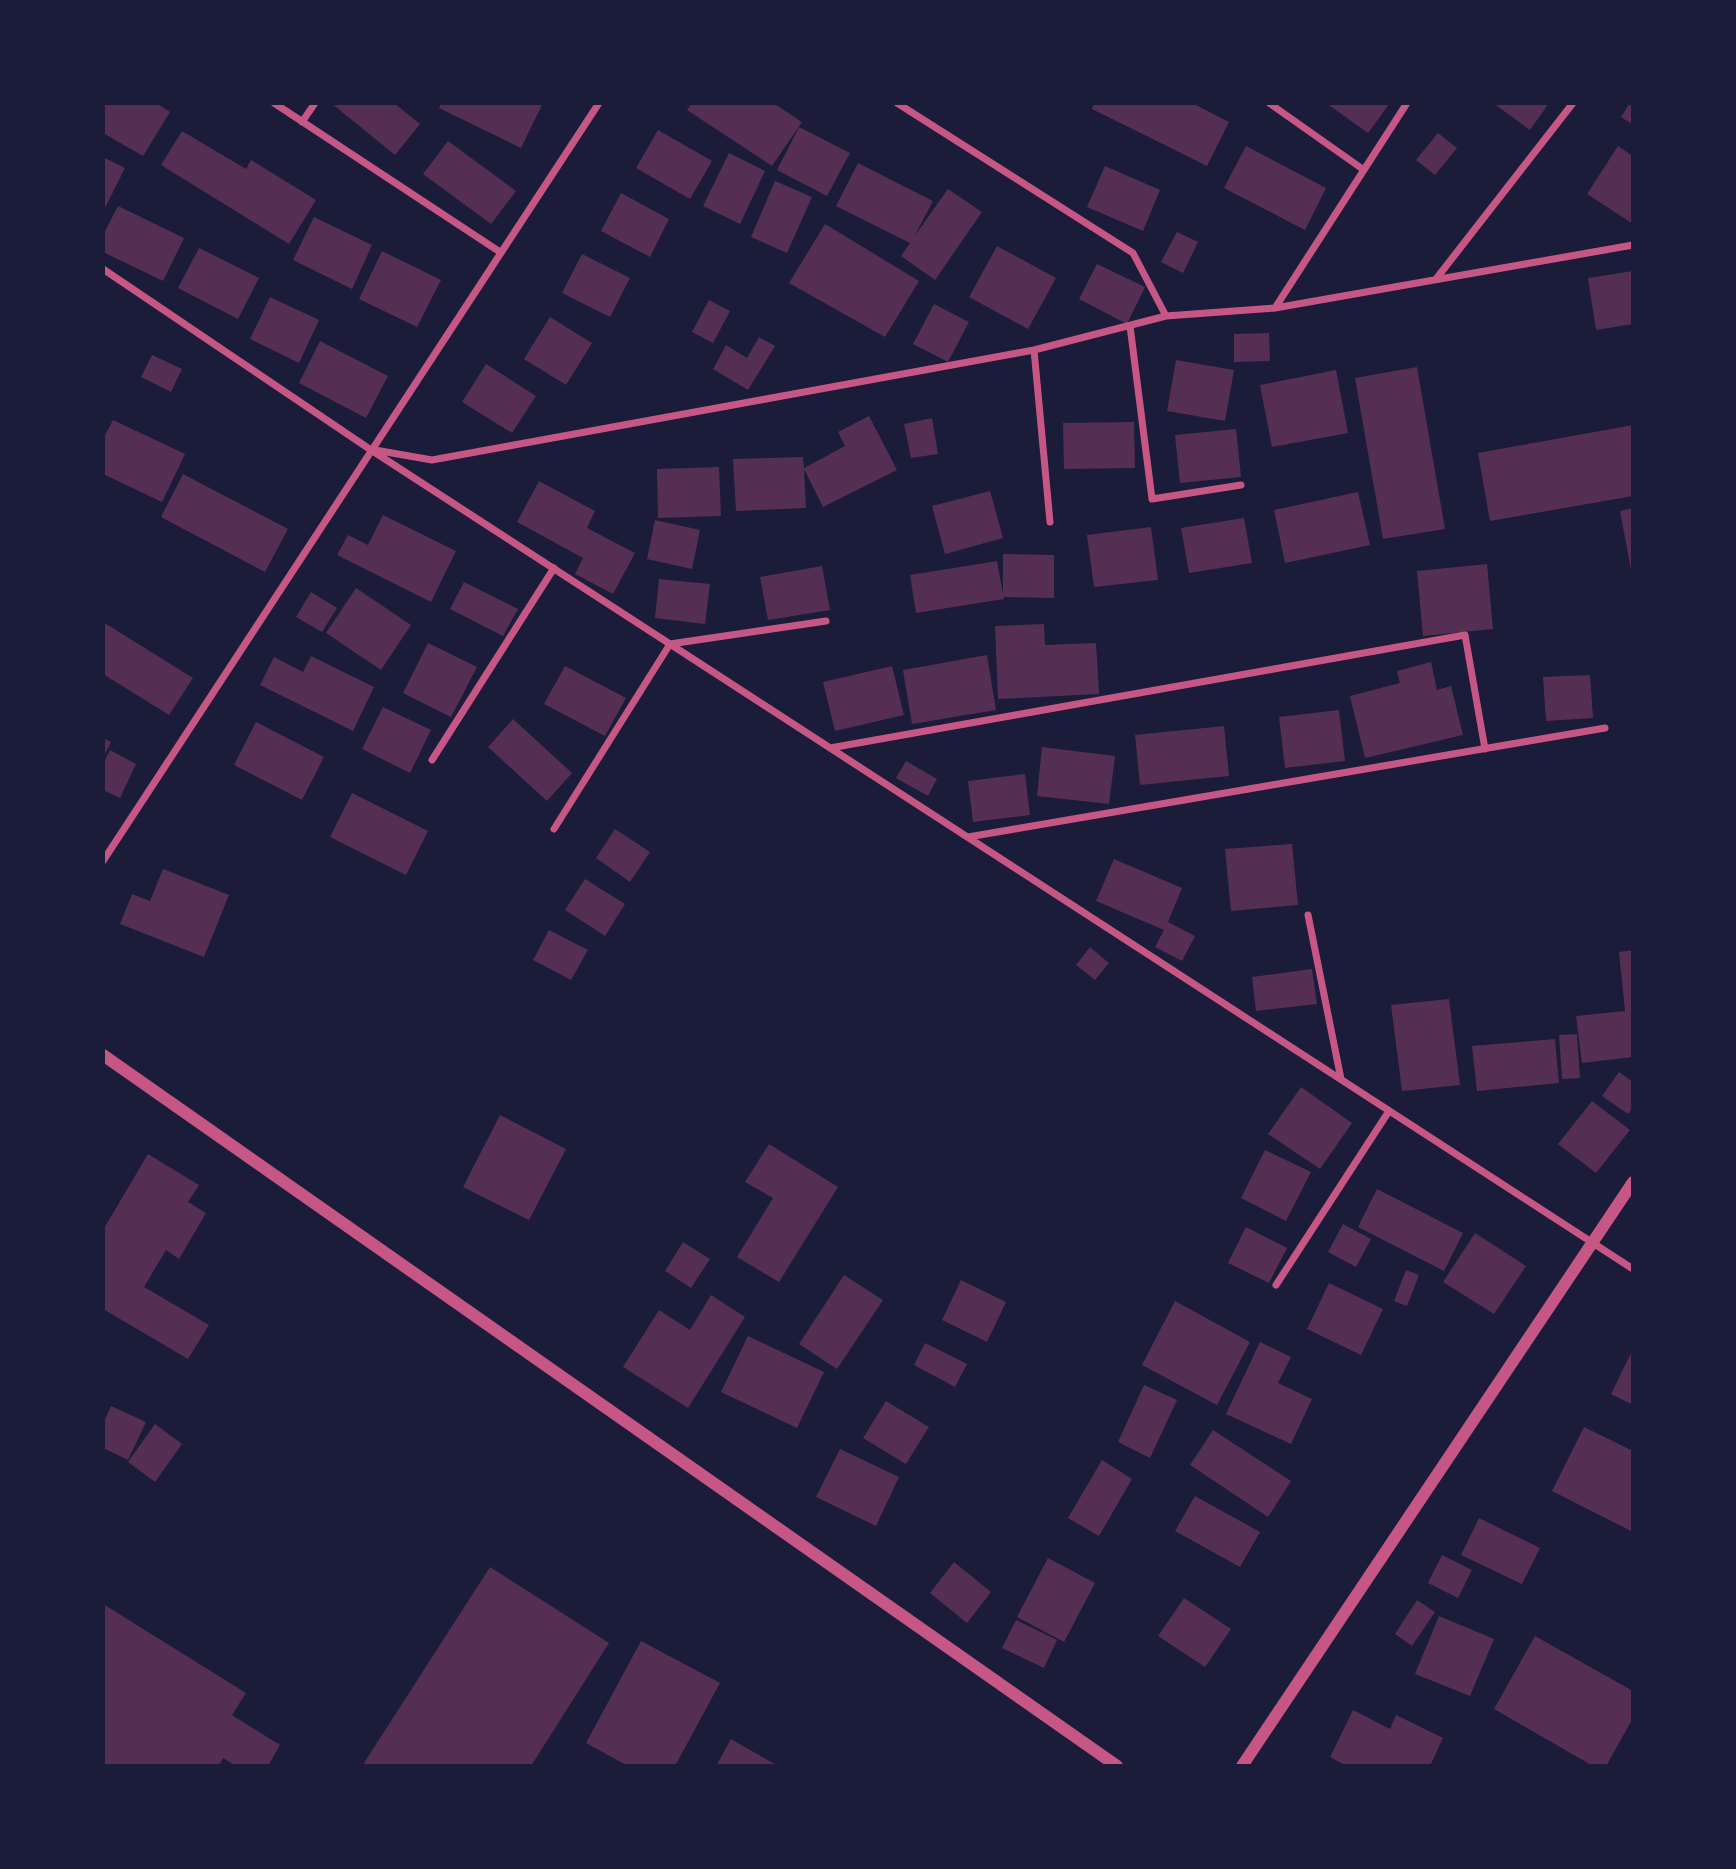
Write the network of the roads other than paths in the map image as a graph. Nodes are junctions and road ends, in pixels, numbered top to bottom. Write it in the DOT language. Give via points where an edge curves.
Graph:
graph roads {
  1 [pos="274,103"];
  2 [pos="315,103"];
  3 [pos="598,103"];
  4 [pos="897,103"];
  5 [pos="1269,103"];
  6 [pos="1408,103"];
  7 [pos="1573,103"];
  8 [pos="302,122"];
  9 [pos="1364,170"];
  10 [pos="1633,245"];
  11 [pos="500,252"];
  12 [pos="103,270"];
  13 [pos="1435,280"];
  14 [pos="1275,308"];
  15 [pos="1166,316"];
  16 [pos="1130,326"];
  17 [pos="1034,350"];
  18 [pos="371,450"];
  19 [pos="1241,485"];
  20 [pos="1050,522"];
  21 [pos="554,568"];
  22 [pos="826,621"];
  23 [pos="670,644"];
  24 [pos="1605,728"];
  25 [pos="830,748"];
  26 [pos="1485,749"];
  27 [pos="432,760"];
  28 [pos="555,829"];
  29 [pos="967,837"];
  30 [pos="103,861"];
  31 [pos="1308,915"];
  32 [pos="103,1055"];
  33 [pos="1341,1079"];
  34 [pos="1390,1111"];
  35 [pos="1633,1182"];
  36 [pos="1592,1242"];
  37 [pos="1633,1269"];
  38 [pos="1276,1285"];
  39 [pos="1117,1766"];
  40 [pos="1242,1766"];
  1 -- 8 [label="street"];
  2 -- 8 [label="street"];
  3 -- 11 [label="street"];
  4 -- 15 [label="street" via="1133,253"];
  5 -- 9 [label="street"];
  6 -- 9 [label="street"];
  7 -- 13 [label="street"];
  8 -- 11 [label="street"];
  9 -- 14 [label="street"];
  10 -- 13 [label="street"];
  11 -- 18 [label="street"];
  12 -- 18 [label="street"];
  13 -- 14 [label="street"];
  14 -- 15 [label="street"];
  15 -- 16 [label="street"];
  16 -- 17 [label="street"];
  16 -- 19 [label="street" via="1152,499"];
  17 -- 18 [label="street" via="432,460"];
  17 -- 20 [label="street"];
  18 -- 21 [label="street"];
  18 -- 30 [label="street"];
  21 -- 23 [label="street"];
  21 -- 27 [label="street"];
  22 -- 23 [label="street"];
  23 -- 25 [label="street"];
  23 -- 28 [label="street"];
  24 -- 26 [label="street"];
  25 -- 26 [label="street" via="1465,635"];
  25 -- 29 [label="street"];
  26 -- 29 [label="street"];
  29 -- 33 [label="street"];
  31 -- 33 [label="street"];
  32 -- 39 [label="street"];
  33 -- 34 [label="street"];
  34 -- 36 [label="street"];
  34 -- 38 [label="street"];
  35 -- 36 [label="street"];
  36 -- 37 [label="street"];
  36 -- 40 [label="street"];
}
